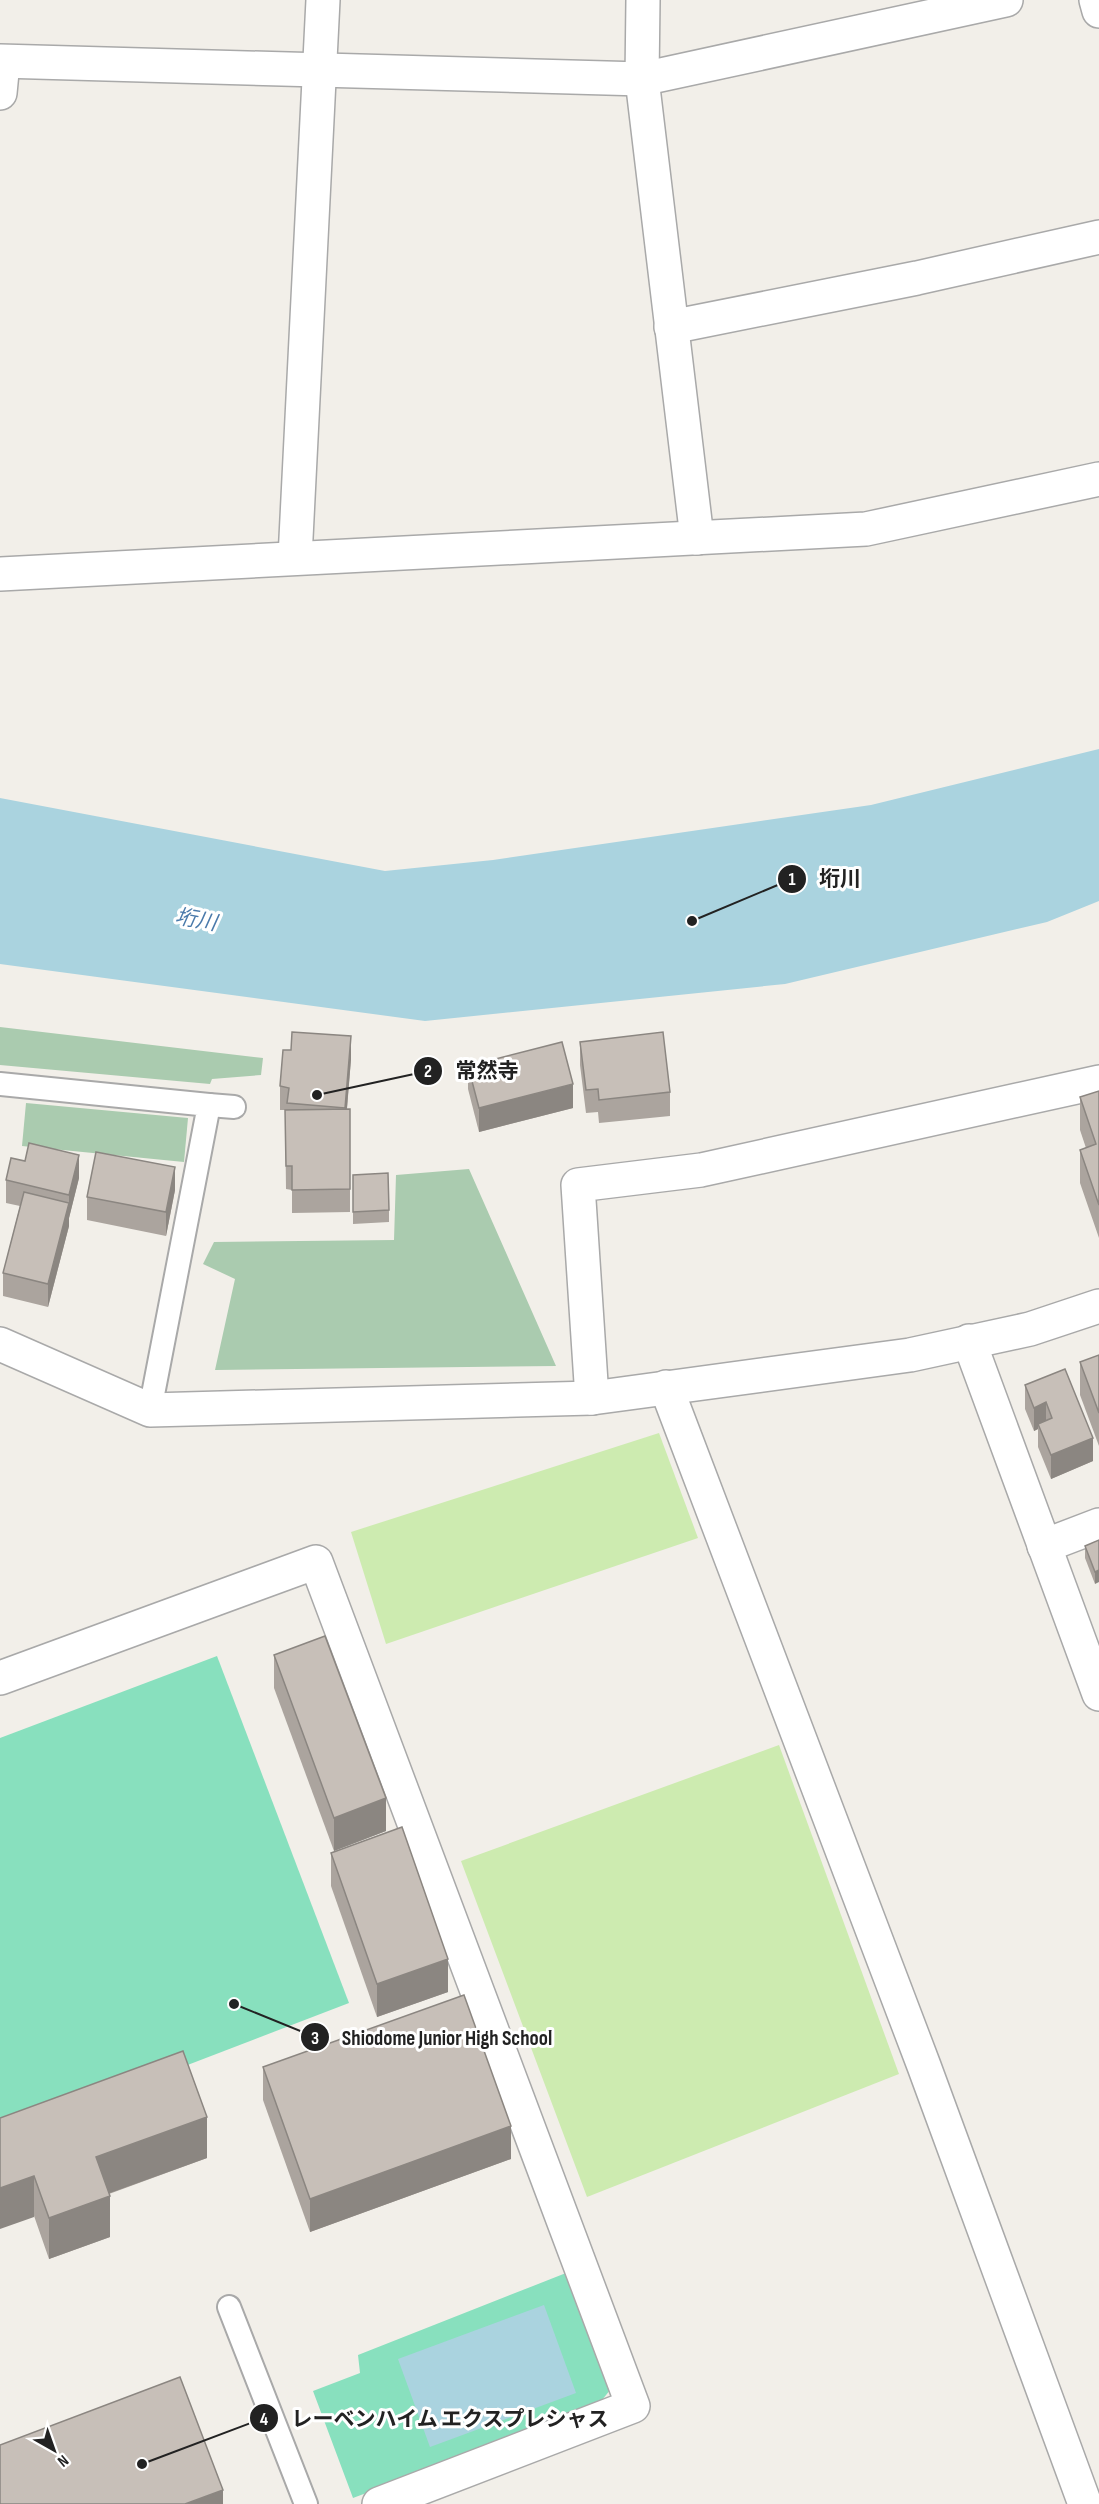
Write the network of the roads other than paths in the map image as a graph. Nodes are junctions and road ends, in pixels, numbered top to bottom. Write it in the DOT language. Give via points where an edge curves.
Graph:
graph roads {
  1 [pos="323,0"];
  2 [pos="643,0"];
  3 [pos="1006,0"];
  4 [pos="1096,0"];
  5 [pos="1099,11"];
  6 [pos="320,70"];
  7 [pos="1,72"];
  8 [pos="642,79"];
  9 [pos="1099,237"];
  10 [pos="671,327"];
  11 [pos="1099,479"];
  12 [pos="697,538"];
  13 [pos="295,558"];
  14 [pos="0,574"];
  15 [pos="1099,1082"];
  16 [pos="0,1084"];
  17 [pos="209,1105"];
  18 [pos="234,1107"];
  19 [pos="1099,1306"];
  20 [pos="969,1341"];
  21 [pos="0,1344"];
  22 [pos="666,1387"];
  23 [pos="592,1398"];
  24 [pos="150,1410"];
  25 [pos="1099,1525"];
  26 [pos="1044,1546"];
  27 [pos="0,1678"];
  28 [pos="1099,1694"];
  29 [pos="230,2307"];
  30 [pos="306,2504"];
  31 [pos="379,2504"];
  32 [pos="1085,2504"];
  1 -- 6 [label="street"];
  2 -- 8 [label="street"];
  3 -- 8 [label="street"];
  4 -- 5 [label="street"];
  6 -- 7 [label="street"];
  6 -- 8 [label="street"];
  6 -- 13 [label="street"];
  8 -- 10 [label="street"];
  9 -- 10 [label="street"];
  10 -- 12 [label="street"];
  11 -- 12 [label="street" via="866,529"];
  12 -- 13 [label="street"];
  13 -- 14 [label="street"];
  15 -- 23 [label="street" via="701,1170 578,1185"];
  16 -- 17 [label="lane"];
  17 -- 18 [label="lane"];
  17 -- 24 [label="lane"];
  19 -- 20 [label="street" via="1030,1329"];
  20 -- 22 [label="street" via="910,1354"];
  20 -- 26 [label="street"];
  21 -- 24 [label="street"];
  22 -- 23 [label="street"];
  22 -- 32 [label="street" via="920,2055"];
  23 -- 24 [label="street"];
  25 -- 26 [label="street"];
  26 -- 28 [label="street"];
  27 -- 31 [label="street" via="316,1562 633,2406"];
  29 -- 30 [label="lane"];
}
